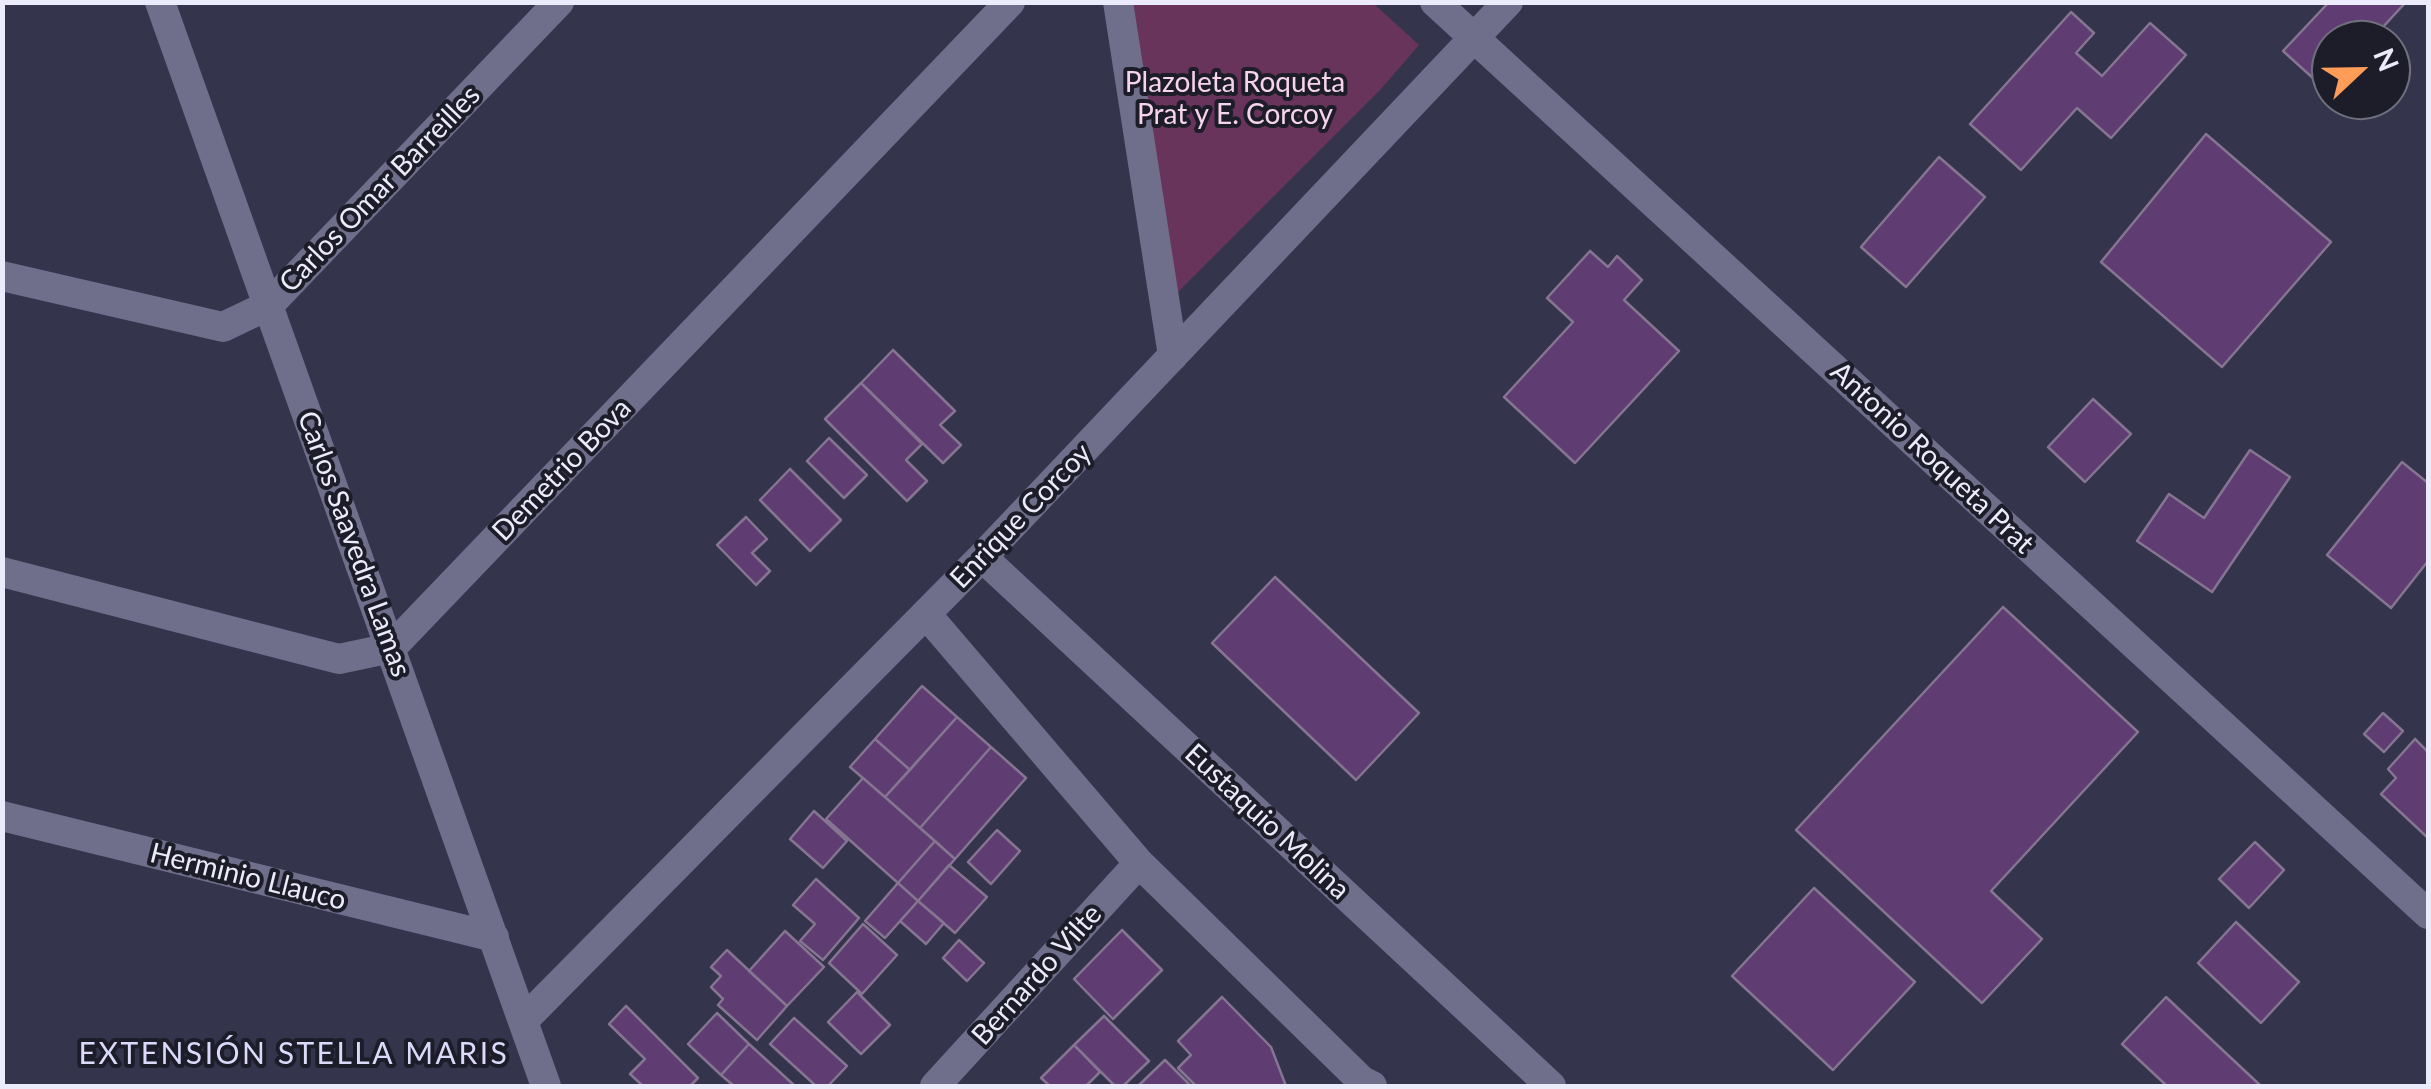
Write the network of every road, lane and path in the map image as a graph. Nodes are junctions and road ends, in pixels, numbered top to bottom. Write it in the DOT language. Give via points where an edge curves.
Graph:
graph roads {
  1 [pos="160,2"];
  2 [pos="559,2"];
  3 [pos="1010,2"];
  4 [pos="1118,2"];
  5 [pos="1435,2"];
  6 [pos="1508,2"];
  7 [pos="1475,39"];
  8 [pos="2,276"];
  9 [pos="269,305"];
  10 [pos="1173,356"];
  11 [pos="982,557"];
  12 [pos="2,572"];
  13 [pos="926,614"];
  14 [pos="392,648"];
  15 [pos="2,816"];
  16 [pos="1140,862"];
  17 [pos="2428,914"];
  18 [pos="494,938"];
  19 [pos="524,1020"];
  20 [pos="1364,1085"];
  21 [pos="546,1086"];
  22 [pos="935,1086"];
  23 [pos="1552,1086"];
  1 -- 9 [label="street, Carlos Saavedra Lamas"];
  2 -- 9 [label="street, Carlos Omar Barreilles"];
  3 -- 14 [label="street, Demetrio Bova"];
  4 -- 10 [label="street"];
  5 -- 7 [label="street, Antonio Roqueta Prat"];
  6 -- 7 [label="street, Enrique Corcoy"];
  7 -- 10 [label="street, Enrique Corcoy"];
  7 -- 17 [label="street, Antonio Roqueta Prat"];
  8 -- 9 [label="street, Carlos Omar Barreilles" via="224,326"];
  9 -- 14 [label="street, Carlos Saavedra Lamas"];
  10 -- 11 [label="street, Enrique Corcoy"];
  11 -- 13 [label="street, Enrique Corcoy"];
  11 -- 23 [label="street, Eustaquio Molina"];
  12 -- 14 [label="street" via="340,659"];
  13 -- 16 [label="street"];
  13 -- 19 [label="street, Enrique Corcoy"];
  14 -- 18 [label="street, Carlos Saavedra Lamas"];
  15 -- 18 [label="street, Herminio Llauco"];
  16 -- 20 [label="street"];
  16 -- 22 [label="street, Bernardo Vilte"];
  18 -- 19 [label="street, Carlos Saavedra Lamas"];
  19 -- 21 [label="street, Carlos Saavedra Lamas"];
}
